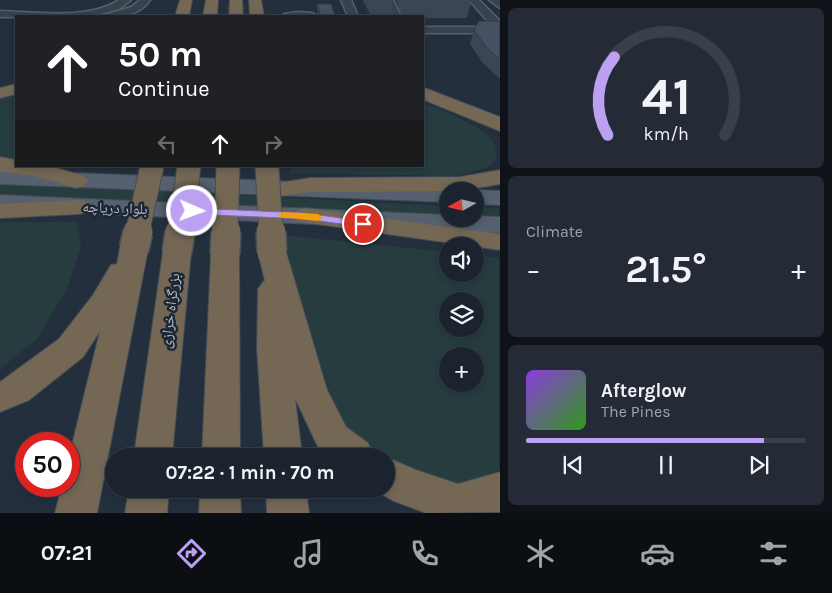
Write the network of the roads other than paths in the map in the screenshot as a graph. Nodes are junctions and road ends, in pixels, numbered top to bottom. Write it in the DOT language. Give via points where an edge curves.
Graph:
graph roads {
  1 [pos="126,0"];
  2 [pos="146,0"];
  3 [pos="212,0"];
  4 [pos="236,0"];
  5 [pos="346,0"];
  6 [pos="388,0"];
  7 [pos="474,0"];
  8 [pos="494,0"];
  9 [pos="500,5"];
  10 [pos="0,14"];
  11 [pos="115,15"];
  12 [pos="210,15"];
  13 [pos="236,15"];
  14 [pos="353,15"];
  15 [pos="396,15"];
  16 [pos="0,21"];
  17 [pos="15,21"];
  18 [pos="500,29"];
  19 [pos="424,30"];
  20 [pos="15,77"];
  21 [pos="0,80"];
  22 [pos="424,84"];
  23 [pos="15,88"];
  24 [pos="0,93"];
  25 [pos="424,93"];
  26 [pos="500,115"];
  27 [pos="500,126"];
  28 [pos="0,164"];
  29 [pos="15,166"];
  30 [pos="19,167"];
  31 [pos="152,167"];
  32 [pos="189,167"];
  33 [pos="228,167"];
  34 [pos="267,167"];
  35 [pos="0,177"];
  36 [pos="500,177"];
  37 [pos="76,181"];
  38 [pos="281,189"];
  39 [pos="439,195"];
  40 [pos="484,197"];
  41 [pos="500,198"];
  42 [pos="0,202"];
  43 [pos="79,207"];
  44 [pos="0,211"];
  45 [pos="305,216"];
  46 [pos="500,225"];
  47 [pos="500,242"];
  48 [pos="134,249"];
  49 [pos="272,252"];
  50 [pos="0,397"];
  51 [pos="154,448"];
  52 [pos="221,448"];
  53 [pos="282,448"];
  54 [pos="344,448"];
  55 [pos="395,480"];
  56 [pos="500,492"];
  57 [pos="148,498"];
  58 [pos="220,498"];
  59 [pos="287,498"];
  60 [pos="76,513"];
  61 [pos="146,513"];
  62 [pos="220,513"];
  63 [pos="288,513"];
  1 -- 10 [label="street" via="107,10 83,15"];
  2 -- 11 [label="street" via="132,10"];
  3 -- 12 [label="highway"];
  4 -- 13 [label="highway"];
  5 -- 14 [label="street"];
  6 -- 15 [label="street"];
  7 -- 18 [label="street"];
  8 -- 9 [label="street"];
  16 -- 17 [label="street"];
  18 -- 19 [label="street"];
  20 -- 21 [label="highway"];
  22 -- 26 [label="highway"];
  23 -- 24 [label="highway"];
  25 -- 27 [label="highway"];
  28 -- 29 [label="highway"];
  30 -- 37 [label="highway"];
  31 -- 48 [label="highway, bridge"];
  32 -- 51 [label="highway, بزرگراه خرازی, bridge"];
  33 -- 52 [label="highway, bridge"];
  34 -- 49 [label="highway, bridge"];
  35 -- 37 [label="main road, بلوار دریاچه"];
  36 -- 38 [label="highway" via="460,184 319,184"];
  37 -- 38 [label="main road, بلوار دریاچه"];
  38 -- 39 [label="main road, بلوار دریاچه"];
  40 -- 41 [label="main road"];
  42 -- 43 [label="main road, بلوار دریاچه"];
  43 -- 44 [label="highway"];
  43 -- 45 [label="main road, بلوار دریاچه"];
  45 -- 46 [label="main road, بلوار دریاچه"];
  45 -- 47 [label="highway"];
  48 -- 50 [label="highway" via="104,302 71,348 17,390"];
  48 -- 60 [label="highway"];
  49 -- 53 [label="highway" via="273,348"];
  49 -- 54 [label="highway" via="310,392 333,439"];
  55 -- 56 [label="highway" via="458,504"];
  57 -- 61 [label="highway"];
  58 -- 62 [label="highway"];
  59 -- 63 [label="highway"];
}
